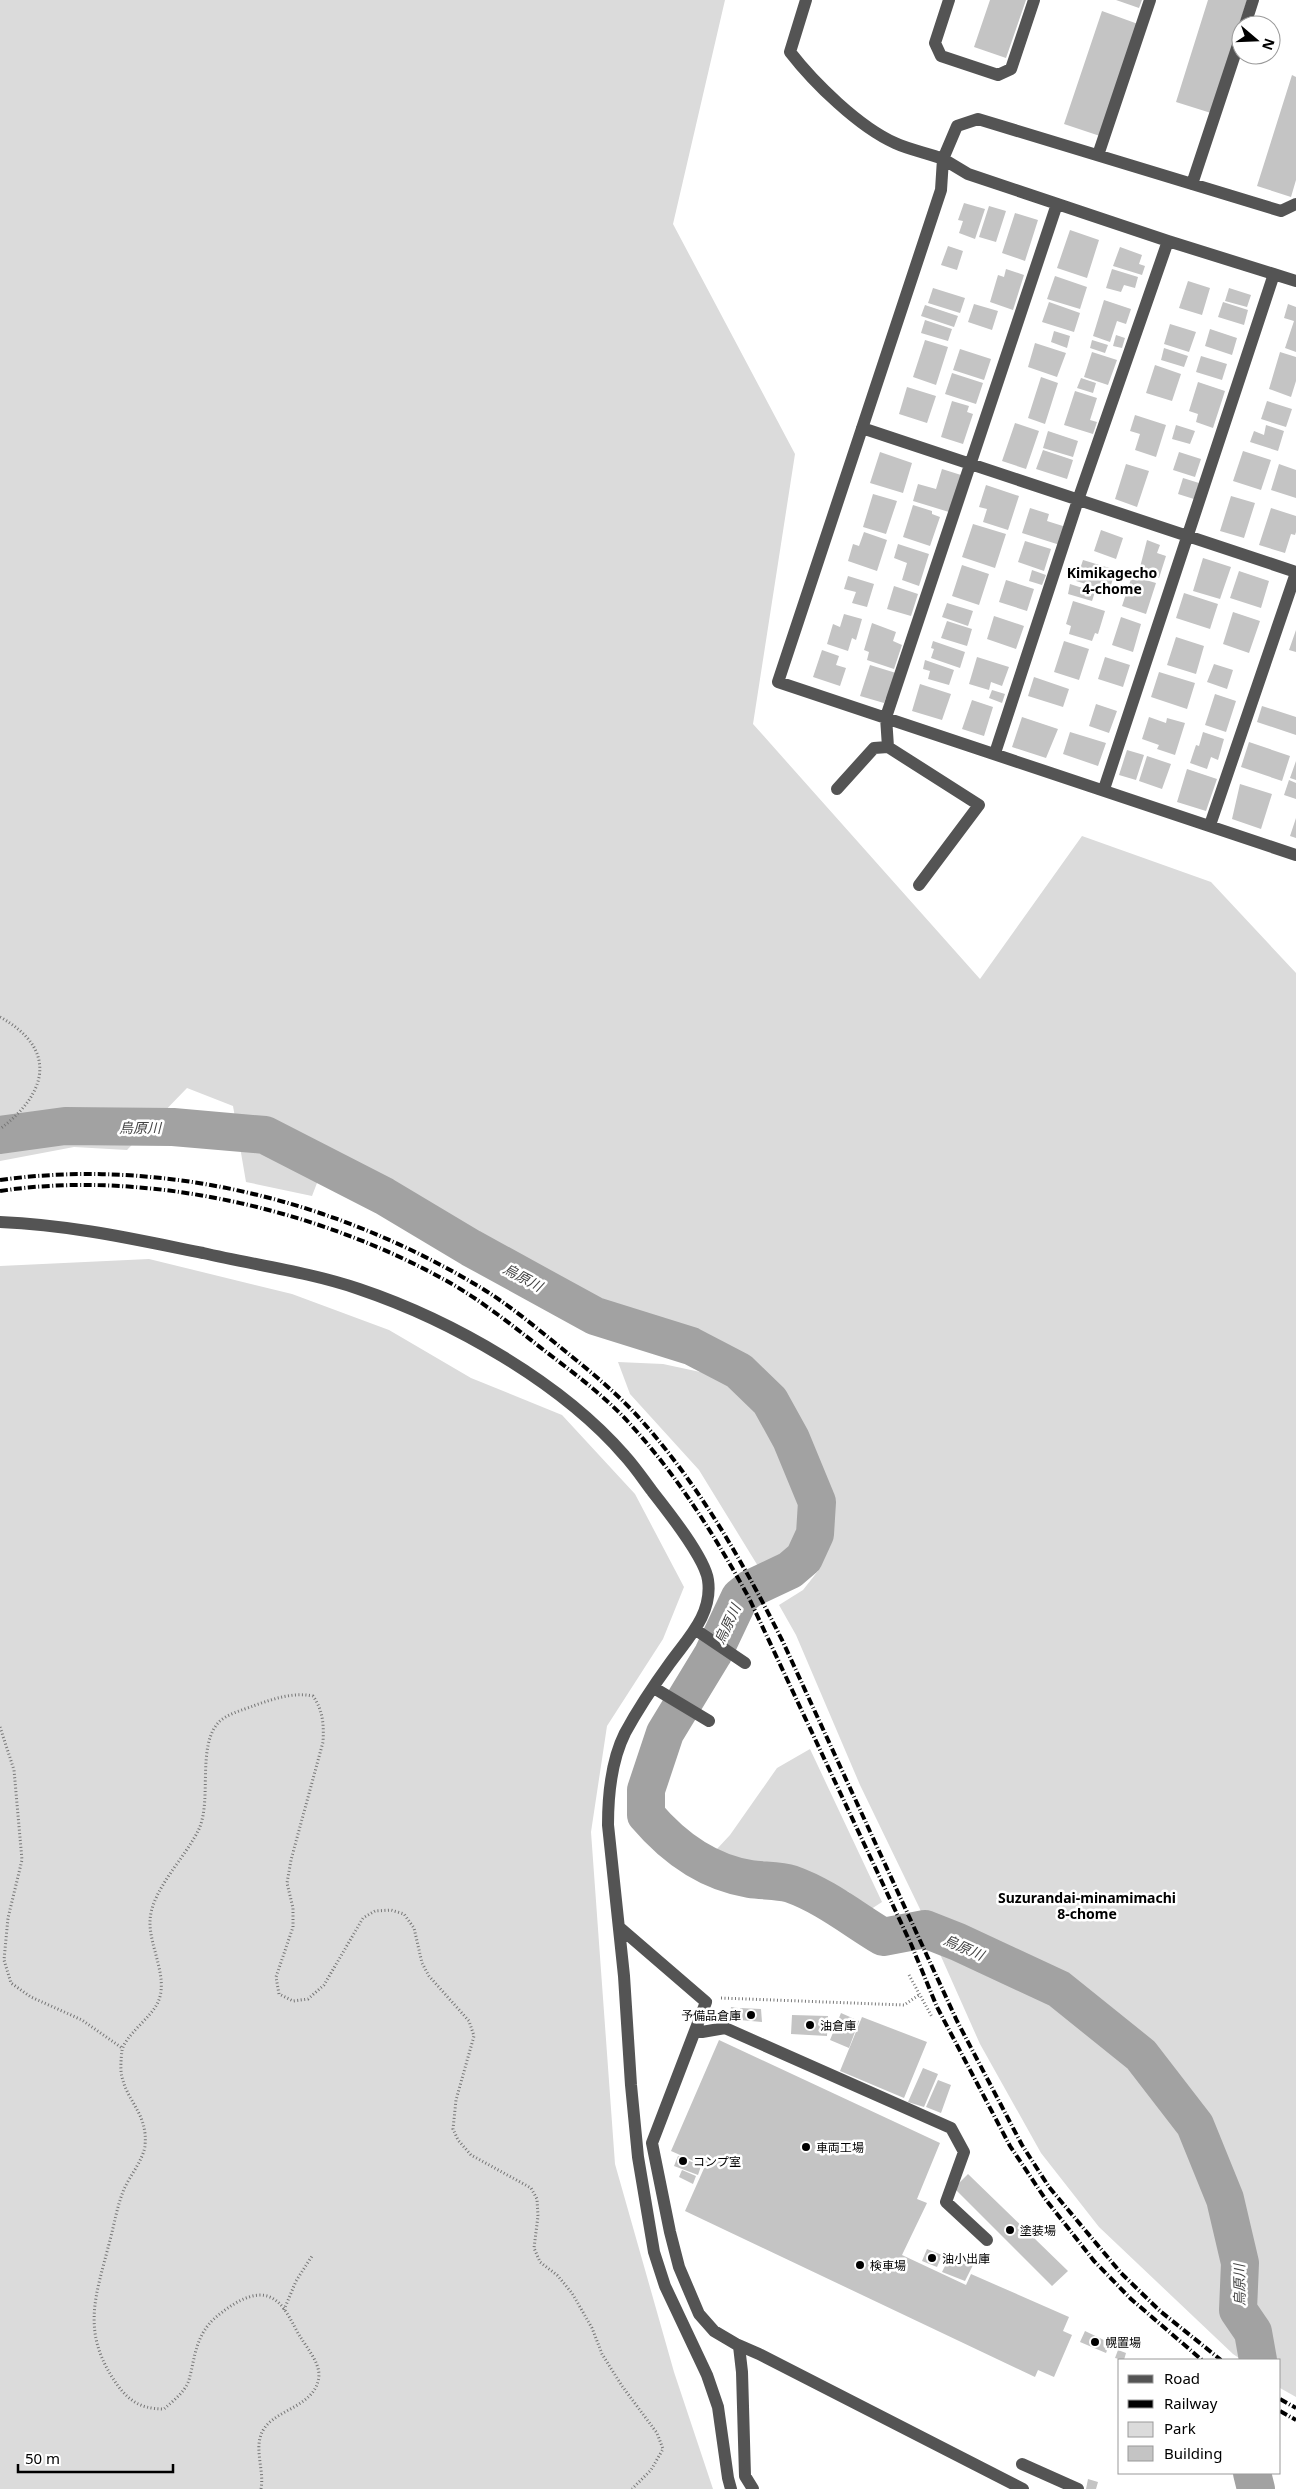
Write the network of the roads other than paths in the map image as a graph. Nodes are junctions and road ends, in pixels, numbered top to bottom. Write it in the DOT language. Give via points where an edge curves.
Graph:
graph roads {
  1 [pos="806,0"];
  2 [pos="949,0"];
  3 [pos="1034,0"];
  4 [pos="1150,0"];
  5 [pos="1253,0"];
  6 [pos="1248,15"];
  7 [pos="1231,65"];
  8 [pos="1098,155"];
  9 [pos="943,159"];
  10 [pos="1192,184"];
  11 [pos="1058,204"];
  12 [pos="1296,204"];
  13 [pos="1168,241"];
  14 [pos="1274,274"];
  15 [pos="1296,281"];
  16 [pos="862,428"];
  17 [pos="970,464"];
  18 [pos="1078,500"];
  19 [pos="1187,536"];
  20 [pos="1296,573"];
  21 [pos="886,717"];
  22 [pos="888,746"];
  23 [pos="995,753"];
  24 [pos="837,789"];
  25 [pos="1104,789"];
  26 [pos="1210,825"];
  27 [pos="1296,855"];
  28 [pos="919,885"];
  29 [pos="0,1222"];
  30 [pos="700,1630"];
  31 [pos="740,1660"];
  32 [pos="657,1690"];
  33 [pos="709,1721"];
  34 [pos="619,1927"];
  35 [pos="695,2031"];
  36 [pos="987,2240"];
  37 [pos="739,2346"];
  38 [pos="1022,2464"];
  39 [pos="731,2489"];
  40 [pos="753,2489"];
  41 [pos="1023,2489"];
  42 [pos="1078,2489"];
  1 -- 9 [label="street" via="790,52 805,71 849,113 894,143"];
  2 -- 3 [label="street" via="935,43 941,56 998,75 1011,69"];
  4 -- 8 [label="street"];
  5 -- 6 [label="street"];
  7 -- 10 [label="street"];
  8 -- 9 [label="street" via="978,119 957,126"];
  8 -- 10 [label="street"];
  9 -- 11 [label="street" via="968,174"];
  9 -- 16 [label="street" via="941,190"];
  10 -- 12 [label="street" via="1281,211"];
  11 -- 13 [label="street"];
  11 -- 17 [label="street"];
  13 -- 14 [label="street"];
  13 -- 18 [label="street"];
  14 -- 15 [label="street"];
  14 -- 19 [label="street"];
  16 -- 17 [label="street"];
  16 -- 21 [label="street" via="778,682"];
  17 -- 18 [label="street"];
  17 -- 21 [label="street"];
  18 -- 19 [label="street"];
  18 -- 23 [label="street"];
  19 -- 20 [label="street"];
  19 -- 25 [label="street"];
  20 -- 26 [label="street"];
  21 -- 22 [label="street"];
  21 -- 23 [label="street"];
  22 -- 24 [label="street" via="874,748"];
  22 -- 28 [label="street" via="979,804"];
  23 -- 25 [label="street"];
  25 -- 26 [label="street"];
  26 -- 27 [label="street"];
  29 -- 30 [label="street" via="49,1224 110,1233 295,1272 358,1289 403,1305 518,1366 582,1414 624,1455 696,1552 708,1578"];
  30 -- 31 [label="street"];
  30 -- 32 [label="street"];
  32 -- 33 [label="street"];
  32 -- 34 [label="street" via="624,1736 614,1766 608,1801"];
  34 -- 35 [label="street" via="706,2002"];
  34 -- 39 [label="street" via="638,2157 654,2252 665,2286 718,2407"];
  35 -- 36 [label="street" via="725,2028 951,2128 964,2152 946,2202"];
  35 -- 37 [label="street" via="652,2143 672,2241 699,2314 714,2331"];
  37 -- 40 [label="street" via="745,2476"];
  37 -- 41 [label="street"];
  38 -- 42 [label="street"];
}
